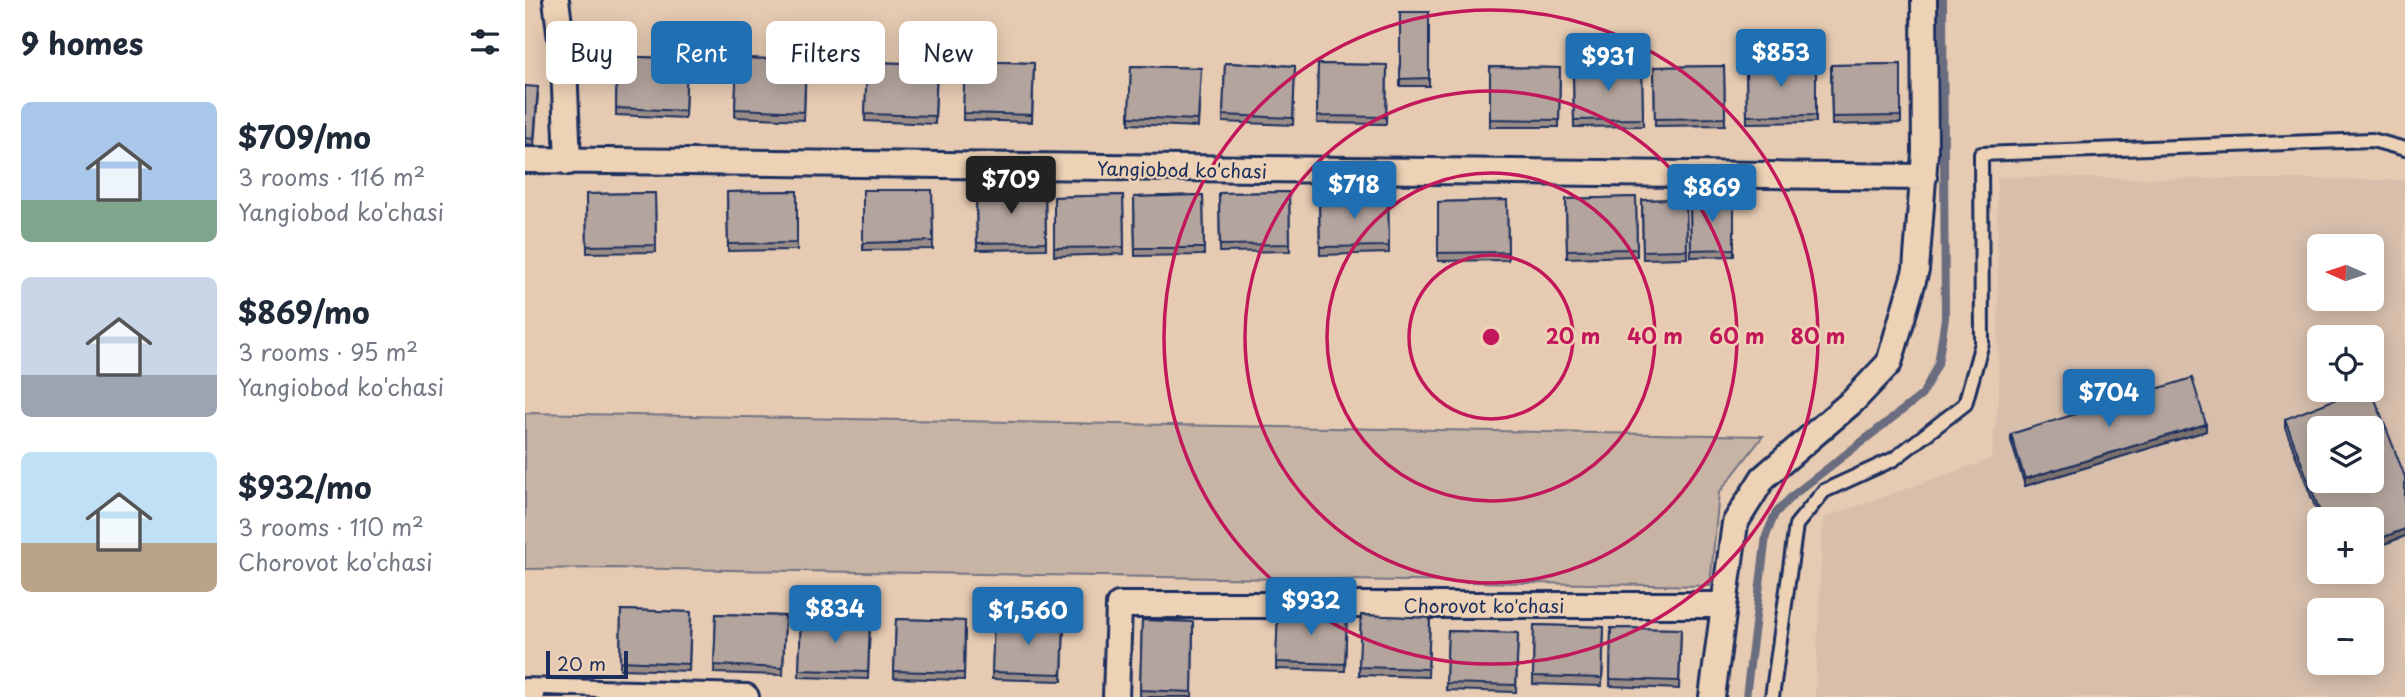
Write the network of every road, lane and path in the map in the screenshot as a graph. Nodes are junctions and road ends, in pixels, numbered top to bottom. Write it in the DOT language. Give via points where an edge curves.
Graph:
graph roads {
  1 [pos="555,0"];
  2 [pos="1924,0"];
  3 [pos="2405,149"];
  4 [pos="525,160"];
  5 [pos="568,162"];
  6 [pos="1924,177"];
  7 [pos="1723,605"];
  8 [pos="525,691"];
  9 [pos="745,697"];
  10 [pos="1116,697"];
  11 [pos="1712,697"];
  12 [pos="1772,697"];
  1 -- 5 [label="street" via="564,64"];
  2 -- 6 [label="street"];
  3 -- 12 [label="lane" via="2372,140 1981,154 1982,343 1965,404 1894,459 1824,491 1796,525"];
  4 -- 5 [label="street, Yangiobod ko'chasi"];
  5 -- 6 [label="street, Yangiobod ko'chasi"];
  6 -- 7 [label="street" via="1916,270 1889,363 1854,400 1763,478 1735,523"];
  7 -- 10 [label="street, Chorovot ko'chasi" via="1119,605"];
  7 -- 11 [label="street"];
  8 -- 9 [label="street"];
}
